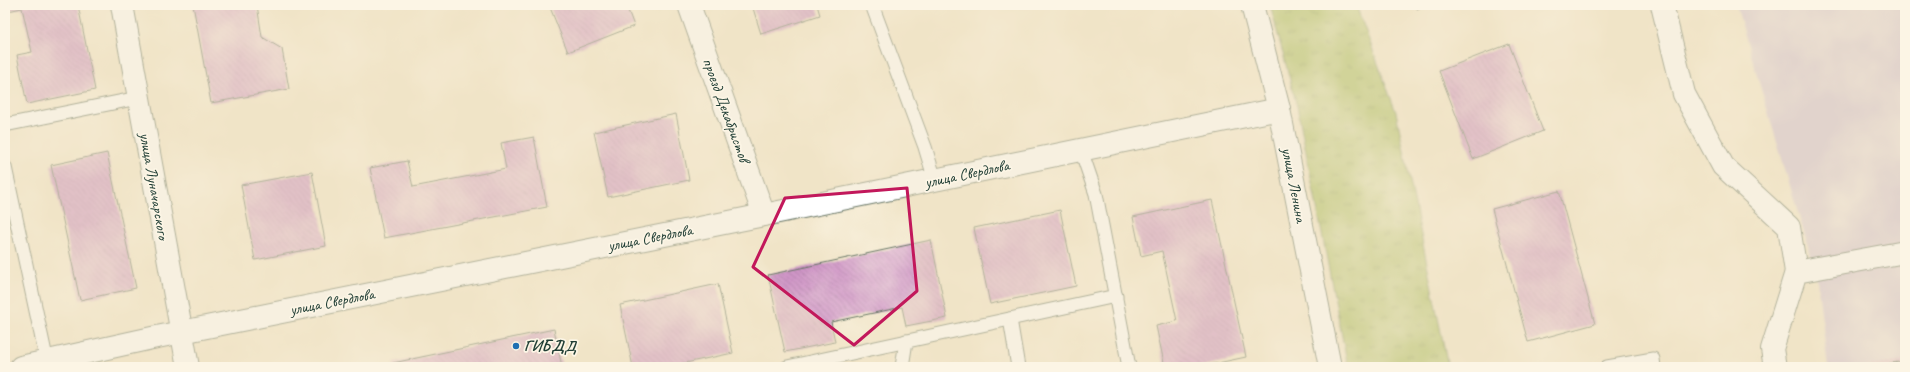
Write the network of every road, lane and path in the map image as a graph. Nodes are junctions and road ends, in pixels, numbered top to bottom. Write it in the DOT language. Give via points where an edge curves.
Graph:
graph roads {
  1 [pos="122,5"];
  2 [pos="689,5"];
  3 [pos="872,5"];
  4 [pos="1252,5"];
  5 [pos="1662,5"];
  6 [pos="138,98"];
  7 [pos="1279,110"];
  8 [pos="5,125"];
  9 [pos="1081,150"];
  10 [pos="5,167"];
  11 [pos="935,180"];
  12 [pos="764,215"];
  13 [pos="1905,252"];
  14 [pos="1796,272"];
  15 [pos="1116,296"];
  16 [pos="1010,318"];
  17 [pos="181,332"];
  18 [pos="906,341"];
  19 [pos="47,362"];
  20 [pos="21,367"];
  21 [pos="188,367"];
  22 [pos="787,367"];
  23 [pos="902,367"];
  24 [pos="1018,367"];
  25 [pos="1130,367"];
  26 [pos="1330,367"];
  27 [pos="1607,367"];
  28 [pos="1654,367"];
  29 [pos="1775,367"];
  1 -- 6 [label="street, улица Луначарского"];
  2 -- 12 [label="street, проезд Декабристов"];
  3 -- 11 [label="lane"];
  4 -- 7 [label="street, улица Ленина"];
  5 -- 14 [label="street" via="1684,94 1723,166 1789,227"];
  6 -- 8 [label="lane"];
  6 -- 17 [label="street, улица Луначарского"];
  7 -- 9 [label="street, улица Свердлова"];
  7 -- 26 [label="street, улица Ленина"];
  9 -- 11 [label="street, улица Свердлова"];
  9 -- 15 [label="lane" via="1096,194"];
  10 -- 19 [label="lane"];
  11 -- 12 [label="street, улица Свердлова"];
  12 -- 17 [label="street, улица Свердлова"];
  13 -- 14 [label="street"];
  14 -- 29 [label="street" via="1772,349"];
  15 -- 16 [label="lane"];
  15 -- 25 [label="lane"];
  16 -- 18 [label="lane"];
  16 -- 24 [label="lane"];
  17 -- 19 [label="street, улица Свердлова"];
  17 -- 21 [label="street, улица Луначарского"];
  18 -- 22 [label="lane"];
  18 -- 23 [label="lane"];
  19 -- 20 [label="street, улица Свердлова"];
  27 -- 28 [label="lane" via="1653,359"];
}
